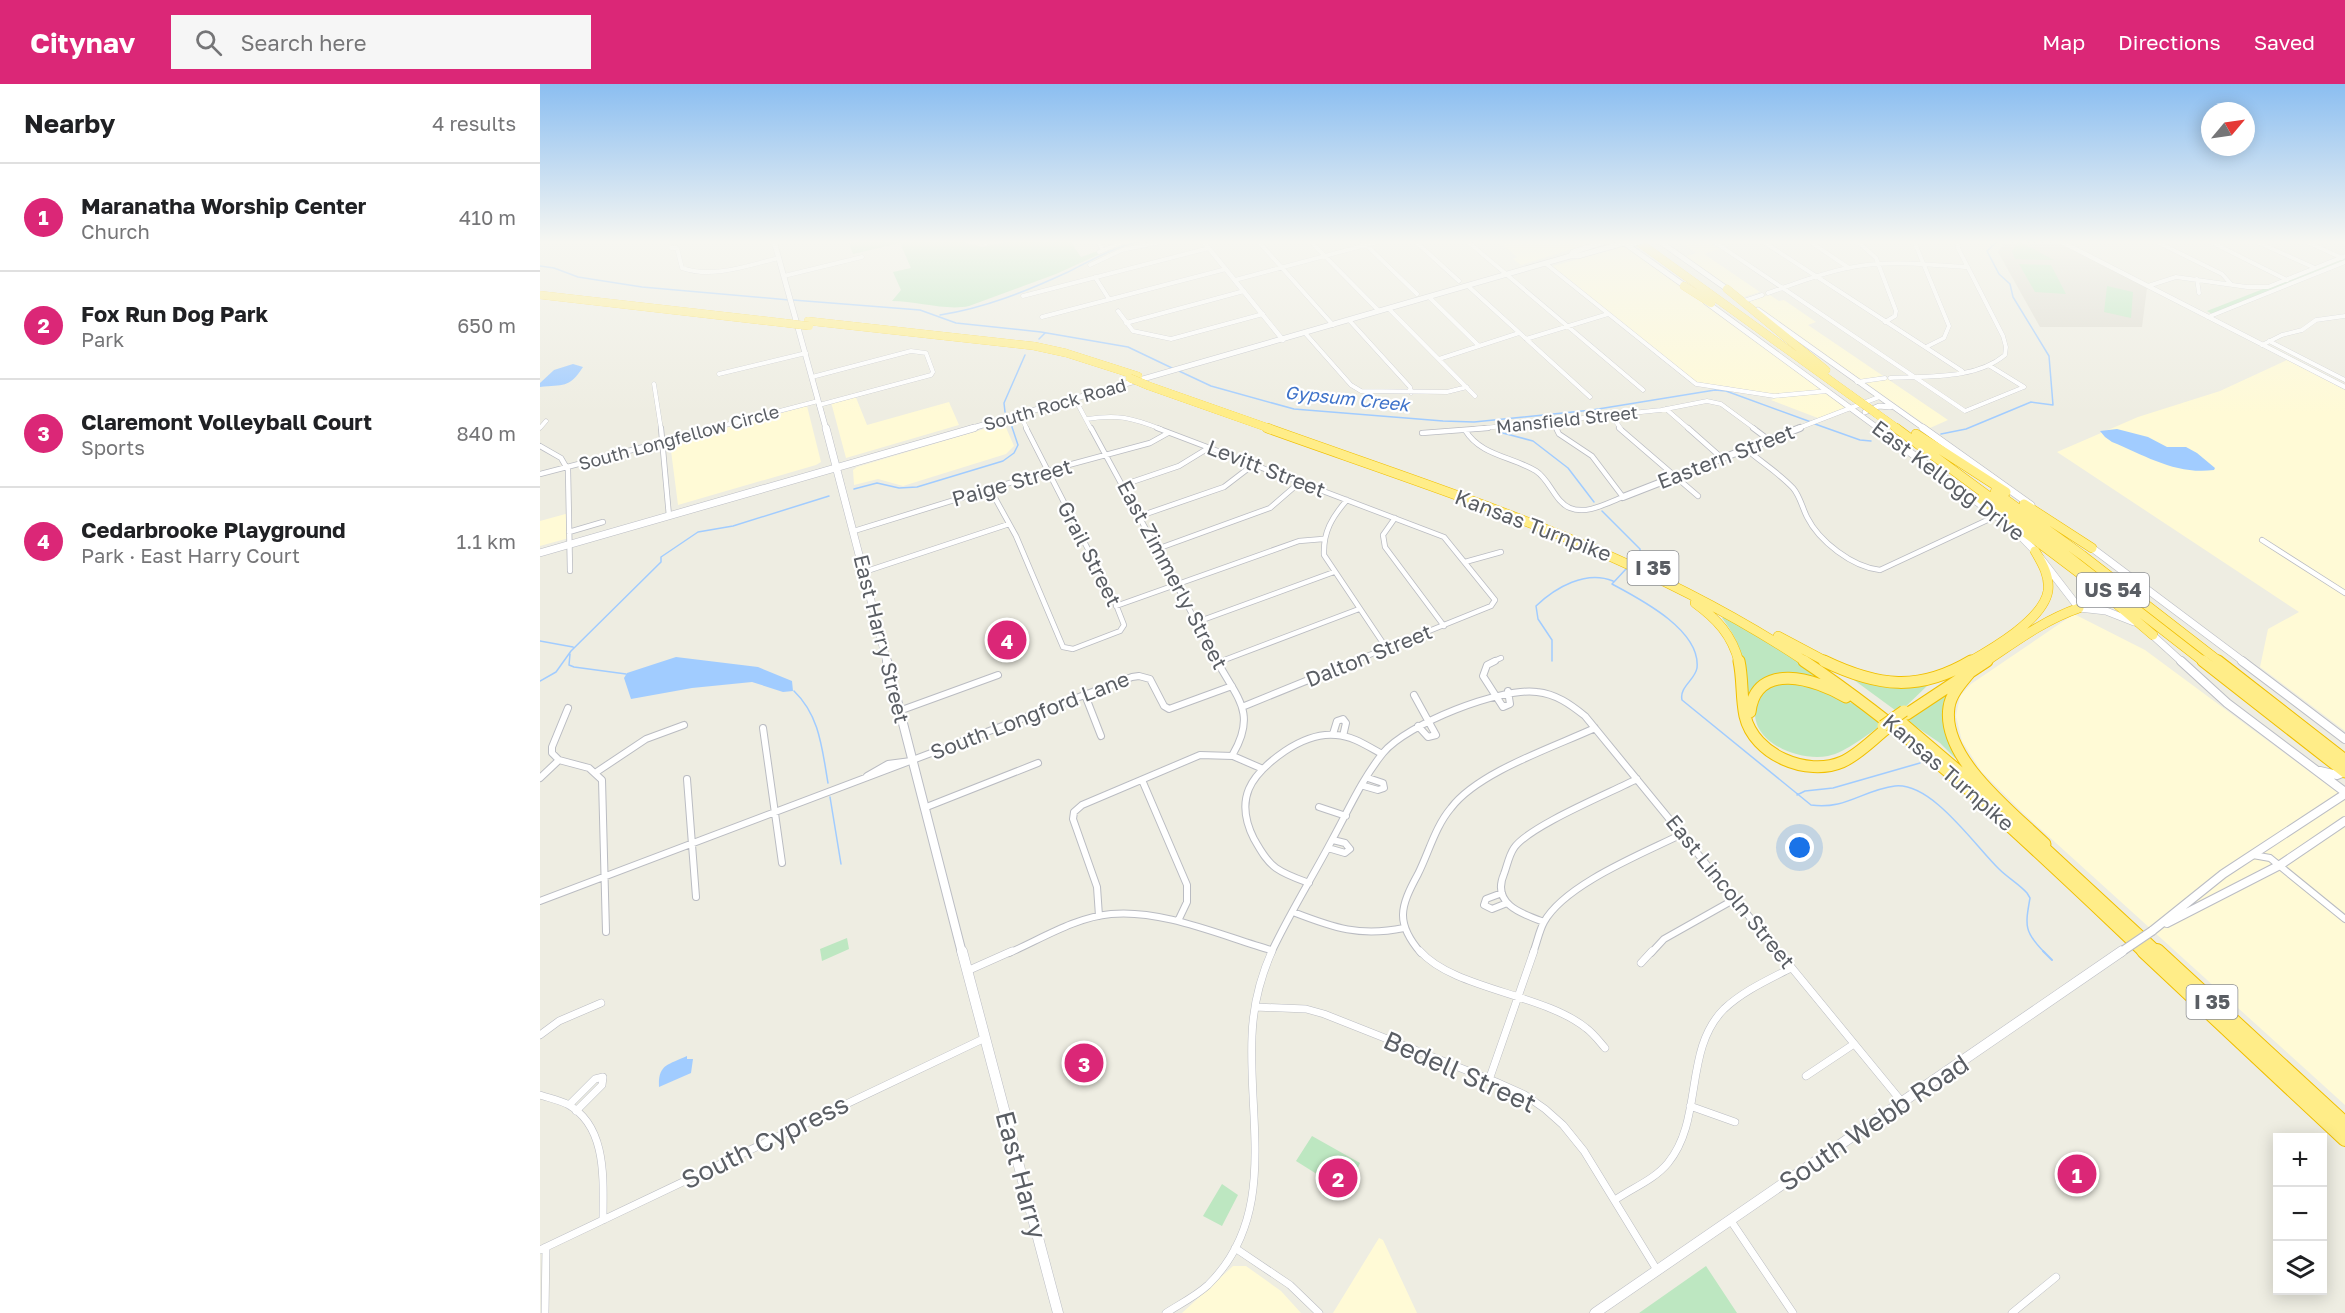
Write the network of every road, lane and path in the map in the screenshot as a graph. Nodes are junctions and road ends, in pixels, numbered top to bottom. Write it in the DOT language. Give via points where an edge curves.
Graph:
graph roads {
  1 [pos="587,298"];
  2 [pos="790,298"];
  3 [pos="1217,298"];
  4 [pos="1250,298"];
  5 [pos="1309,298"];
  6 [pos="1366,298"];
  7 [pos="1424,298"];
  8 [pos="1430,298"];
  9 [pos="1481,298"];
  10 [pos="1535,298"];
  11 [pos="1589,298"];
  12 [pos="1701,298"];
  13 [pos="1703,298"];
  14 [pos="1711,298"];
  15 [pos="1721,298"];
  16 [pos="1738,298"];
  17 [pos="1740,298"];
  18 [pos="1752,298"];
  19 [pos="1798,298"];
  20 [pos="1850,298"];
  21 [pos="1891,298"];
  22 [pos="1937,298"];
  23 [pos="1983,298"];
  24 [pos="2172,298"];
  25 [pos="2251,298"];
  26 [pos="1109,299"];
  27 [pos="1744,301"];
  28 [pos="1372,304"];
  29 [pos="1389,309"];
  30 [pos="1118,311"];
  31 [pos="1379,311"];
  32 [pos="1263,314"];
  33 [pos="1608,314"];
  34 [pos="2345,316"];
  35 [pos="1042,317"];
  36 [pos="2208,317"];
  37 [pos="1349,320"];
  38 [pos="1886,321"];
  39 [pos="1126,323"];
  40 [pos="1333,325"];
  41 [pos="1568,326"];
  42 [pos="1305,333"];
  43 [pos="1519,333"];
  44 [pos="1526,339"];
  45 [pos="1283,340"];
  46 [pos="2270,341"];
  47 [pos="2262,345"];
  48 [pos="1479,346"];
  49 [pos="1926,347"];
  50 [pos="806,353"];
  51 [pos="1438,359"];
  52 [pos="1990,366"];
  53 [pos="1962,371"];
  54 [pos="719,374"];
  55 [pos="931,375"];
  56 [pos="1914,376"];
  57 [pos="812,377"];
  58 [pos="1825,377"];
  59 [pos="1887,378"];
  60 [pos="2345,379"];
  61 [pos="654,384"];
  62 [pos="1153,384"];
  63 [pos="1860,384"];
  64 [pos="1841,386"];
  65 [pos="1467,387"];
  66 [pos="2345,387"];
  67 [pos="1643,390"];
  68 [pos="1828,391"];
  69 [pos="1411,393"];
  70 [pos="1475,396"];
  71 [pos="1590,397"];
  72 [pos="1836,397"];
  73 [pos="1879,397"];
  74 [pos="1075,399"];
  75 [pos="819,403"];
  76 [pos="1852,408"];
  77 [pos="1666,410"];
  78 [pos="1893,413"];
  79 [pos="1020,415"];
  80 [pos="1875,415"];
  81 [pos="1612,416"];
  82 [pos="1087,419"];
  83 [pos="546,421"];
  84 [pos="1552,422"];
  85 [pos="540,429"];
  86 [pos="1465,430"];
  87 [pos="1168,433"];
  88 [pos="1422,433"];
  89 [pos="1769,440"];
  90 [pos="663,442"];
  91 [pos="540,446"];
  92 [pos="1210,447"];
  93 [pos="1746,449"];
  94 [pos="1106,456"];
  95 [pos="1723,459"];
  96 [pos="1254,465"];
  97 [pos="567,467"];
  98 [pos="836,467"];
  99 [pos="1047,472"];
  100 [pos="540,474"];
  101 [pos="1674,477"];
  102 [pos="1300,482"];
  103 [pos="1123,485"];
  104 [pos="990,489"];
  105 [pos="1698,496"];
  106 [pos="1623,497"];
  107 [pos="1347,500"];
  108 [pos="669,516"];
  109 [pos="1140,516"];
  110 [pos="1996,516"];
  111 [pos="1395,518"];
  112 [pos="603,522"];
  113 [pos="1009,524"];
  114 [pos="854,531"];
  115 [pos="569,532"];
  116 [pos="1323,539"];
  117 [pos="2262,540"];
  118 [pos="569,545"];
  119 [pos="2092,548"];
  120 [pos="1157,549"];
  121 [pos="2035,551"];
  122 [pos="1501,552"];
  123 [pos="540,553"];
  124 [pos="1465,562"];
  125 [pos="1633,565"];
  126 [pos="1870,569"];
  127 [pos="570,572"];
  128 [pos="864,572"];
  129 [pos="1334,572"];
  130 [pos="1176,585"];
  131 [pos="2345,593"];
  132 [pos="1495,603"];
  133 [pos="1116,606"];
  134 [pos="2079,608"];
  135 [pos="1359,609"];
  136 [pos="1197,622"];
  137 [pos="1444,626"];
  138 [pos="2153,635"];
  139 [pos="1778,636"];
  140 [pos="1386,649"];
  141 [pos="1501,658"];
  142 [pos="1972,659"];
  143 [pos="1219,663"];
  144 [pos="1971,671"];
  145 [pos="999,675"];
  146 [pos="1232,686"];
  147 [pos="1508,691"];
  148 [pos="1494,694"];
  149 [pos="1085,695"];
  150 [pos="1414,695"];
  151 [pos="1242,707"];
  152 [pos="568,708"];
  153 [pos="899,711"];
  154 [pos="1906,713"];
  155 [pos="1430,721"];
  156 [pos="684,725"];
  157 [pos="1419,726"];
  158 [pos="763,728"];
  159 [pos="1595,728"];
  160 [pos="1885,728"];
  161 [pos="1333,734"];
  162 [pos="1101,736"];
  163 [pos="1343,736"];
  164 [pos="1907,736"];
  165 [pos="2345,739"];
  166 [pos="1233,754"];
  167 [pos="1382,754"];
  168 [pos="559,760"];
  169 [pos="2345,760"];
  170 [pos="912,761"];
  171 [pos="1038,763"];
  172 [pos="2312,767"];
  173 [pos="1263,769"];
  174 [pos="598,771"];
  175 [pos="2342,773"];
  176 [pos="540,778"];
  177 [pos="1368,778"];
  178 [pos="687,779"];
  179 [pos="1637,779"];
  180 [pos="1142,780"];
  181 [pos="1364,786"];
  182 [pos="2345,793"];
  183 [pos="1319,807"];
  184 [pos="924,808"];
  185 [pos="775,812"];
  186 [pos="1346,816"];
  187 [pos="2345,821"];
  188 [pos="1682,834"];
  189 [pos="1333,840"];
  190 [pos="692,843"];
  191 [pos="1328,848"];
  192 [pos="2253,855"];
  193 [pos="782,863"];
  194 [pos="2280,865"];
  195 [pos="605,876"];
  196 [pos="2079,879"];
  197 [pos="1309,883"];
  198 [pos="1502,893"];
  199 [pos="696,897"];
  200 [pos="1735,899"];
  201 [pos="540,901"];
  202 [pos="1507,903"];
  203 [pos="1293,912"];
  204 [pos="1099,916"];
  205 [pos="2345,920"];
  206 [pos="1179,921"];
  207 [pos="1544,922"];
  208 [pos="1404,928"];
  209 [pos="2152,931"];
  210 [pos="606,932"];
  211 [pos="1271,950"];
  212 [pos="1641,963"];
  213 [pos="1791,968"];
  214 [pos="967,971"];
  215 [pos="1518,996"];
  216 [pos="601,1003"];
  217 [pos="1255,1007"];
  218 [pos="540,1035"];
  219 [pos="985,1038"];
  220 [pos="1854,1044"];
  221 [pos="1605,1048"];
  222 [pos="1806,1076"];
  223 [pos="1489,1080"];
  224 [pos="540,1095"];
  225 [pos="1902,1102"];
  226 [pos="569,1105"];
  227 [pos="1690,1106"];
  228 [pos="576,1112"];
  229 [pos="1735,1122"];
  230 [pos="2345,1125"];
  231 [pos="2345,1139"];
  232 [pos="1615,1200"];
  233 [pos="603,1220"];
  234 [pos="1731,1221"];
  235 [pos="543,1248"];
  236 [pos="1235,1248"];
  237 [pos="1657,1270"];
  238 [pos="2056,1277"];
  239 [pos="545,1313"];
  240 [pos="1058,1313"];
  241 [pos="1166,1313"];
  242 [pos="1319,1313"];
  243 [pos="1595,1313"];
  244 [pos="1792,1313"];
  245 [pos="2012,1313"];
  1 -- 62 [label="highway, Kansas Turnpike / I 35, bridge" via="1026,349"];
  2 -- 50 [label="main road, East Harry Street"];
  3 -- 39 [label="street"];
  4 -- 32 [label="street"];
  5 -- 40 [label="street"];
  6 -- 28 [label="street"];
  7 -- 29 [label="main road, South Rock Road"];
  8 -- 48 [label="street"];
  9 -- 43 [label="street"];
  10 -- 41 [label="street"];
  11 -- 33 [label="street"];
  12 -- 68 [label="main road, East Kellogg Drive"];
  13 -- 58 [label="highway"];
  14 -- 58 [label="highway"];
  15 -- 64 [label="highway"];
  16 -- 64 [label="highway"];
  17 -- 27 [label="main road, East Kellogg Drive"];
  18 -- 27 [label="street"];
  19 -- 56 [label="street"];
  20 -- 38 [label="street"];
  21 -- 38 [label="street" via="1895,316"];
  22 -- 49 [label="street" via="1949,326 1948,333 1943,340"];
  23 -- 52 [label="street" via="2006,347 2001,360"];
  24 -- 36 [label="street"];
  25 -- 36 [label="street"];
  26 -- 35 [label="street"];
  27 -- 63 [label="main road, East Kellogg Drive"];
  28 -- 31 [label="street"];
  29 -- 31 [label="main road, South Rock Road"];
  29 -- 51 [label="street"];
  30 -- 39 [label="street"];
  31 -- 37 [label="main road, South Rock Road"];
  32 -- 39 [label="street" via="1174,338 1136,333"];
  32 -- 45 [label="street"];
  33 -- 41 [label="street"];
  33 -- 68 [label="street" via="1696,384 1778,396"];
  34 -- 46 [label="street" via="2325,317"];
  36 -- 47 [label="street"];
  37 -- 40 [label="main road, South Rock Road"];
  37 -- 69 [label="street" via="1410,387"];
  38 -- 49 [label="street"];
  40 -- 42 [label="main road, South Rock Road"];
  41 -- 44 [label="street"];
  41 -- 67 [label="street"];
  42 -- 45 [label="main road, South Rock Road"];
  42 -- 69 [label="street" via="1356,388"];
  43 -- 44 [label="street"];
  43 -- 48 [label="street"];
  44 -- 71 [label="street"];
  45 -- 74 [label="main road, South Rock Road"];
  46 -- 47 [label="street"];
  46 -- 60 [label="street"];
  47 -- 66 [label="street"];
  48 -- 51 [label="street"];
  49 -- 53 [label="street"];
  50 -- 54 [label="street"];
  50 -- 57 [label="main road, East Harry Street"];
  51 -- 65 [label="street"];
  52 -- 53 [label="street"];
  52 -- 56 [label="street" via="2024,387 1965,411"];
  53 -- 56 [label="street"];
  55 -- 57 [label="street" via="926,353 918,351"];
  55 -- 75 [label="street, South Longfellow Circle"];
  56 -- 59 [label="street"];
  57 -- 75 [label="main road, East Harry Street"];
  58 -- 64 [label="highway"];
  59 -- 63 [label="street"];
  61 -- 90 [label="street"];
  62 -- 125 [label="highway, Kansas Turnpike / I 35" via="1565,536"];
  62 -- 139 [label="highway, Kansas Turnpike / I 35" via="1586,538 1674,578"];
  63 -- 72 [label="main road" via="1866,392 1862,396 1845,400"];
  63 -- 73 [label="main road, East Kellogg Drive"];
  64 -- 80 [label="highway, bridge"];
  65 -- 69 [label="street"];
  65 -- 70 [label="street"];
  68 -- 72 [label="main road, East Kellogg Drive"];
  72 -- 76 [label="main road, East Kellogg Drive"];
  73 -- 76 [label="street, Eastern Street"];
  73 -- 78 [label="main road, East Kellogg Drive"];
  74 -- 79 [label="main road, South Rock Road"];
  74 -- 82 [label="street, East Zimmerly Street"];
  75 -- 90 [label="street, South Longfellow Circle"];
  75 -- 98 [label="main road, East Harry Street"];
  76 -- 80 [label="main road, East Kellogg Drive"];
  76 -- 89 [label="street, Eastern Street"];
  77 -- 81 [label="street, Mansfield Street"];
  77 -- 89 [label="street, Mansfield Street" via="1711,401 1732,411"];
  77 -- 95 [label="street"];
  78 -- 80 [label="highway, US 54"];
  78 -- 80 [label="main road" via="1882,405 1864,413"];
  78 -- 119 [label="highway"];
  78 -- 169 [label="highway, US 54"];
  79 -- 98 [label="main road, South Rock Road"];
  79 -- 99 [label="street, Grail Street"];
  80 -- 110 [label="main road, East Kellogg Drive"];
  80 -- 138 [label="highway" via="2091,582"];
  80 -- 175 [label="highway, US 54" via="2046,538"];
  81 -- 84 [label="street, Mansfield Street"];
  81 -- 101 [label="street" via="1619,428"];
  82 -- 87 [label="street, Levitt Street" via="1119,415"];
  82 -- 94 [label="street, East Zimmerly Street"];
  83 -- 85 [label="street"];
  84 -- 86 [label="street, Mansfield Street"];
  84 -- 106 [label="street" via="1559,434 1592,456"];
  86 -- 88 [label="street, Mansfield Street"];
  86 -- 106 [label="street, Eastern Street" via="1475,444 1545,477 1563,503 1572,509 1586,511"];
  87 -- 92 [label="street, Levitt Street"];
  87 -- 94 [label="street, Paige Street" via="1150,443"];
  89 -- 93 [label="street, Eastern Street"];
  90 -- 97 [label="street, South Longfellow Circle"];
  90 -- 108 [label="street"];
  91 -- 97 [label="street" via="554,452"];
  92 -- 96 [label="street, Levitt Street"];
  92 -- 103 [label="street" via="1181,466"];
  93 -- 95 [label="street, Eastern Street"];
  93 -- 126 [label="street" via="1794,489 1808,520 1820,534 1859,566"];
  94 -- 99 [label="street, Paige Street"];
  94 -- 103 [label="street, East Zimmerly Street"];
  95 -- 101 [label="street, Eastern Street"];
  96 -- 102 [label="street, Levitt Street"];
  96 -- 109 [label="street" via="1224,487"];
  97 -- 100 [label="street, South Longfellow Circle"];
  97 -- 115 [label="street"];
  98 -- 108 [label="main road, South Rock Road"];
  98 -- 114 [label="main road, East Harry Street"];
  99 -- 104 [label="street, Paige Street"];
  99 -- 133 [label="street, Grail Street" via="1074,517"];
  101 -- 105 [label="street"];
  101 -- 106 [label="street, Eastern Street"];
  102 -- 107 [label="street, Levitt Street"];
  102 -- 120 [label="street" via="1270,508"];
  103 -- 109 [label="street, East Zimmerly Street"];
  104 -- 113 [label="street"];
  104 -- 114 [label="street, Paige Street"];
  107 -- 111 [label="street, Levitt Street"];
  107 -- 116 [label="street" via="1331,517"];
  108 -- 118 [label="main road, South Rock Road"];
  109 -- 120 [label="street, East Zimmerly Street"];
  110 -- 121 [label="main road, East Kellogg Drive"];
  110 -- 126 [label="street" via="1880,570"];
  111 -- 124 [label="street, Levitt Street" via="1444,537"];
  111 -- 137 [label="street" via="1381,539"];
  112 -- 115 [label="street"];
  113 -- 128 [label="street"];
  113 -- 133 [label="street, Grail Street" via="1066,649 1106,638 1122,629"];
  114 -- 128 [label="main road, East Harry Street"];
  115 -- 118 [label="street"];
  116 -- 129 [label="street" via="1324,555"];
  116 -- 130 [label="street" via="1299,541"];
  117 -- 131 [label="street"];
  118 -- 123 [label="main road, South Rock Road"];
  118 -- 127 [label="street"];
  119 -- 165 [label="main road"];
  120 -- 130 [label="street, East Zimmerly Street"];
  121 -- 134 [label="main road, East Kellogg Drive"];
  121 -- 142 [label="highway" via="2048,578 2043,604 2024,625"];
  122 -- 124 [label="street"];
  124 -- 132 [label="street"];
  125 -- 160 [label="highway" via="1722,624 1739,658 1748,726 1773,754 1802,765 1831,765 1847,758"];
  125 -- 164 [label="highway, Kansas Turnpike / I 35" via="1704,600 1778,644"];
  128 -- 153 [label="main road, East Harry Street"];
  129 -- 135 [label="street"];
  129 -- 136 [label="street"];
  130 -- 133 [label="street"];
  130 -- 136 [label="street, East Zimmerly Street"];
  132 -- 137 [label="street, Dalton Street"];
  134 -- 138 [label="main road" via="2118,615"];
  134 -- 144 [label="highway" via="2052,618"];
  135 -- 140 [label="street"];
  135 -- 143 [label="street"];
  136 -- 143 [label="street, East Zimmerly Street"];
  137 -- 140 [label="street, Dalton Street"];
  138 -- 172 [label="main road" via="2227,703"];
  139 -- 142 [label="highway" via="1842,670 1887,682 1928,681"];
  139 -- 196 [label="highway, Kansas Turnpike / I 35" via="1872,699 1932,747"];
  140 -- 151 [label="street, Dalton Street"];
  141 -- 148 [label="street" via="1488,664 1483,672"];
  142 -- 154 [label="highway"];
  143 -- 146 [label="street, East Zimmerly Street"];
  144 -- 154 [label="highway"];
  144 -- 196 [label="highway" via="1954,692 1949,707 1957,747 1984,783"];
  145 -- 153 [label="street"];
  146 -- 149 [label="street, South Longford Lane" via="1169,709 1149,678 1142,674"];
  146 -- 151 [label="street, East Zimmerly Street"];
  147 -- 148 [label="street, East Lincoln Street"];
  147 -- 148 [label="street" via="1510,704 1506,706 1501,706"];
  147 -- 159 [label="street, East Lincoln Street" via="1547,694 1574,707"];
  148 -- 155 [label="street, East Lincoln Street"];
  149 -- 162 [label="street"];
  149 -- 170 [label="street, South Longford Lane"];
  150 -- 155 [label="street"];
  151 -- 166 [label="street, East Zimmerly Street" via="1247,722"];
  152 -- 168 [label="street" via="552,747"];
  153 -- 170 [label="main road, East Harry Street"];
  154 -- 160 [label="highway, bridge"];
  155 -- 157 [label="street, East Lincoln Street"];
  155 -- 157 [label="street" via="1436,732 1434,737 1428,737"];
  156 -- 174 [label="street" via="646,739"];
  157 -- 167 [label="street, East Lincoln Street"];
  158 -- 185 [label="street"];
  159 -- 179 [label="street, East Lincoln Street"];
  159 -- 208 [label="street" via="1482,782 1456,801 1405,899"];
  160 -- 164 [label="highway" via="1834,759 1798,760 1772,748 1758,735 1752,721 1751,699 1770,682 1792,677 1809,680 1854,701"];
  161 -- 163 [label="street"];
  161 -- 163 [label="street" via="1337,722 1343,719"];
  161 -- 173 [label="street" via="1294,745"];
  163 -- 167 [label="street"];
  164 -- 231 [label="highway, Kansas Turnpike / I 35" via="1998,814"];
  166 -- 173 [label="street"];
  166 -- 180 [label="street" via="1200,755"];
  167 -- 177 [label="street, East Lincoln Street"];
  168 -- 174 [label="street"];
  168 -- 176 [label="street"];
  170 -- 184 [label="main road, East Harry Street"];
  170 -- 185 [label="street, South Longford Lane"];
  171 -- 184 [label="street"];
  172 -- 175 [label="main road"];
  172 -- 182 [label="main road"];
  173 -- 197 [label="street" via="1246,797 1244,812 1248,826 1273,866"];
  174 -- 195 [label="street" via="604,799"];
  177 -- 181 [label="street, East Lincoln Street"];
  177 -- 181 [label="street" via="1383,783 1384,788"];
  178 -- 190 [label="street"];
  179 -- 188 [label="street, East Lincoln Street"];
  179 -- 198 [label="street" via="1524,837 1506,866"];
  180 -- 204 [label="street" via="1075,810 1073,819 1097,887"];
  180 -- 206 [label="street" via="1187,885 1187,902"];
  181 -- 186 [label="street, East Lincoln Street"];
  182 -- 192 [label="main road, South Webb Road"];
  183 -- 186 [label="street"];
  184 -- 214 [label="main road, East Harry Street"];
  185 -- 190 [label="street, South Longford Lane"];
  185 -- 193 [label="street"];
  186 -- 189 [label="street, East Lincoln Street"];
  187 -- 194 [label="main road, South Webb Road"];
  188 -- 200 [label="street, East Lincoln Street"];
  188 -- 207 [label="street" via="1573,892"];
  189 -- 191 [label="street, East Lincoln Street"];
  189 -- 191 [label="street" via="1350,849 1342,853"];
  190 -- 195 [label="street, South Longford Lane"];
  190 -- 199 [label="street"];
  191 -- 197 [label="street, East Lincoln Street"];
  192 -- 194 [label="street" via="2270,858"];
  192 -- 209 [label="main road, South Webb Road"];
  194 -- 205 [label="street"];
  194 -- 209 [label="main road, South Webb Road"];
  195 -- 201 [label="street, South Longford Lane"];
  195 -- 210 [label="street"];
  196 -- 230 [label="highway, Kansas Turnpike / I 35"];
  197 -- 203 [label="street, East Lincoln Street"];
  198 -- 202 [label="street"];
  198 -- 202 [label="street" via="1486,899 1484,905 1492,909"];
  200 -- 212 [label="street" via="1664,939"];
  200 -- 213 [label="street, East Lincoln Street"];
  202 -- 207 [label="street" via="1518,913"];
  203 -- 208 [label="street" via="1344,932 1373,935"];
  203 -- 211 [label="street, East Lincoln Street"];
  204 -- 206 [label="street" via="1146,914"];
  204 -- 214 [label="street"];
  206 -- 211 [label="street"];
  207 -- 215 [label="street"];
  208 -- 215 [label="street" via="1412,945 1430,962"];
  209 -- 225 [label="main road, South Webb Road, bridge"];
  211 -- 217 [label="street, East Lincoln Street"];
  213 -- 220 [label="street, East Lincoln Street"];
  213 -- 227 [label="street" via="1732,1002 1716,1018 1704,1042"];
  214 -- 219 [label="main road, East Harry Street"];
  215 -- 221 [label="street" via="1567,1016 1596,1035"];
  215 -- 223 [label="street"];
  216 -- 218 [label="street" via="559,1021"];
  217 -- 223 [label="street, Bedell Street" via="1324,1014"];
  217 -- 236 [label="street, East Lincoln Street" via="1251,1043 1255,1178 1250,1218"];
  219 -- 233 [label="street, South Cypress"];
  219 -- 240 [label="main road, East Harry"];
  220 -- 222 [label="street"];
  220 -- 225 [label="street, East Lincoln Street"];
  223 -- 232 [label="street, Bedell Street" via="1525,1095 1563,1125"];
  224 -- 226 [label="street"];
  225 -- 234 [label="main road, South Webb Road"];
  226 -- 228 [label="street"];
  226 -- 228 [label="street" via="603,1077 602,1085"];
  227 -- 229 [label="street"];
  227 -- 232 [label="street" via="1681,1142 1669,1162"];
  228 -- 233 [label="street" via="596,1138 602,1169"];
  232 -- 237 [label="street, Bedell Street"];
  233 -- 235 [label="street, South Cypress"];
  234 -- 237 [label="main road, South Webb Road"];
  234 -- 244 [label="street"];
  235 -- 239 [label="street"];
  236 -- 241 [label="street, East Lincoln Street" via="1208,1284"];
  236 -- 242 [label="street" via="1290,1285"];
  237 -- 243 [label="main road, South Webb Road"];
  238 -- 245 [label="street"];
}
